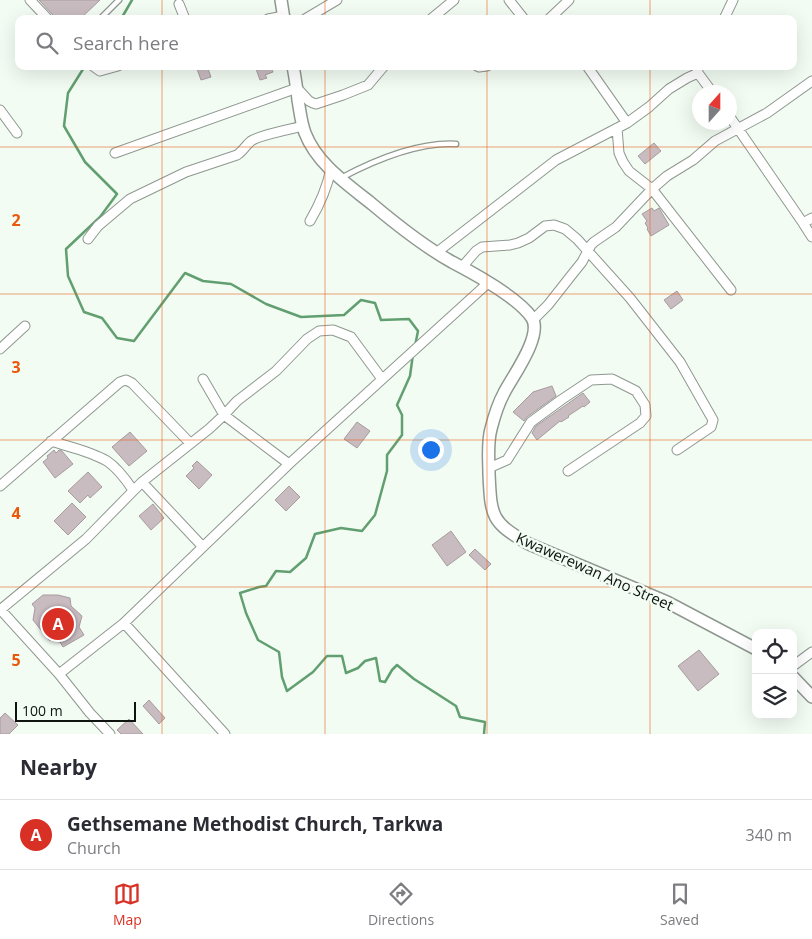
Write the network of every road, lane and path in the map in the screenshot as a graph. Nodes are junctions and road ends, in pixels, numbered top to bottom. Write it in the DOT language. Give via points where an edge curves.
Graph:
graph roads {
  1 [pos="30,0"];
  2 [pos="119,0"];
  3 [pos="282,0"];
  4 [pos="337,0"];
  5 [pos="454,0"];
  6 [pos="509,0"];
  7 [pos="569,0"];
  8 [pos="733,0"];
  9 [pos="179,4"];
  10 [pos="44,15"];
  11 [pos="104,15"];
  12 [pos="183,15"];
  13 [pos="284,15"];
  14 [pos="312,15"];
  15 [pos="438,15"];
  16 [pos="521,15"];
  17 [pos="554,15"];
  18 [pos="726,15"];
  19 [pos="294,70"];
  20 [pos="380,70"];
  21 [pos="590,70"];
  22 [pos="698,70"];
  23 [pos="812,81"];
  24 [pos="708,85"];
  25 [pos="297,88"];
  26 [pos="0,110"];
  27 [pos="627,123"];
  28 [pos="303,126"];
  29 [pos="617,128"];
  30 [pos="738,128"];
  31 [pos="17,133"];
  32 [pos="456,144"];
  33 [pos="116,154"];
  34 [pos="331,169"];
  35 [pos="340,178"];
  36 [pos="652,189"];
  37 [pos="812,218"];
  38 [pos="310,221"];
  39 [pos="803,222"];
  40 [pos="812,237"];
  41 [pos="88,239"];
  42 [pos="587,250"];
  43 [pos="436,253"];
  44 [pos="462,267"];
  45 [pos="488,283"];
  46 [pos="731,290"];
  47 [pos="533,320"];
  48 [pos="25,326"];
  49 [pos="0,349"];
  50 [pos="382,379"];
  51 [pos="203,380"];
  52 [pos="224,415"];
  53 [pos="51,441"];
  54 [pos="190,443"];
  55 [pos="677,450"];
  56 [pos="289,464"];
  57 [pos="489,468"];
  58 [pos="568,471"];
  59 [pos="142,482"];
  60 [pos="1,484"];
  61 [pos="133,490"];
  62 [pos="203,547"];
  63 [pos="0,610"];
  64 [pos="124,623"];
  65 [pos="752,647"];
  66 [pos="812,652"];
  67 [pos="797,663"];
  68 [pos="59,674"];
  69 [pos="797,681"];
  70 [pos="812,697"];
  71 [pos="110,734"];
  72 [pos="225,734"];
  1 -- 10 [label="street"];
  2 -- 11 [label="lane"];
  3 -- 13 [label="street"];
  4 -- 14 [label="street"];
  5 -- 15 [label="street"];
  6 -- 16 [label="street"];
  7 -- 17 [label="street"];
  8 -- 18 [label="street"];
  9 -- 12 [label="street"];
  19 -- 25 [label="street"];
  20 -- 25 [label="street" via="368,84 316,104"];
  21 -- 27 [label="street"];
  22 -- 24 [label="street"];
  22 -- 27 [label="street"];
  23 -- 30 [label="street" via="767,113"];
  25 -- 28 [label="street"];
  25 -- 33 [label="street"];
  26 -- 31 [label="street"];
  27 -- 29 [label="street"];
  28 -- 34 [label="street" via="310,145"];
  28 -- 41 [label="street" via="252,140 237,155 186,172 130,199 98,226"];
  29 -- 36 [label="street" via="623,162"];
  29 -- 43 [label="street" via="556,160"];
  30 -- 36 [label="street" via="715,141"];
  30 -- 39 [label="street"];
  32 -- 35 [label="lane" via="404,151"];
  34 -- 35 [label="street"];
  34 -- 38 [label="street" via="325,193"];
  35 -- 43 [label="street"];
  36 -- 42 [label="street" via="616,227"];
  36 -- 46 [label="street"];
  37 -- 39 [label="street"];
  39 -- 40 [label="street"];
  42 -- 44 [label="street" via="565,229 545,226 518,243 482,247"];
  42 -- 47 [label="street" via="570,278"];
  42 -- 55 [label="street" via="680,362 713,420 711,427"];
  43 -- 44 [label="street"];
  44 -- 45 [label="street"];
  45 -- 47 [label="street" via="510,296"];
  45 -- 50 [label="street"];
  47 -- 57 [label="street, Kwawerewan Ano Street" via="532,344 503,395 490,431"];
  48 -- 49 [label="street"];
  50 -- 52 [label="street" via="351,337 333,330 319,331 306,339 276,371"];
  50 -- 56 [label="street"];
  51 -- 52 [label="street"];
  52 -- 54 [label="street"];
  52 -- 56 [label="street"];
  53 -- 54 [label="street" via="126,380"];
  53 -- 60 [label="street"];
  53 -- 61 [label="street" via="108,462"];
  54 -- 59 [label="street"];
  56 -- 62 [label="street"];
  57 -- 58 [label="street" via="507,460 530,422 591,380 612,379 636,391 645,405 646,416"];
  57 -- 65 [label="street, Kwawerewan Ano Street" via="492,511 498,523 512,534 528,544 667,602"];
  59 -- 61 [label="street"];
  59 -- 62 [label="street"];
  61 -- 63 [label="street" via="86,539"];
  62 -- 64 [label="street"];
  63 -- 68 [label="street"];
  64 -- 68 [label="street"];
  64 -- 72 [label="street"];
  66 -- 67 [label="street"];
  68 -- 71 [label="street"];
  69 -- 70 [label="street"];
}
